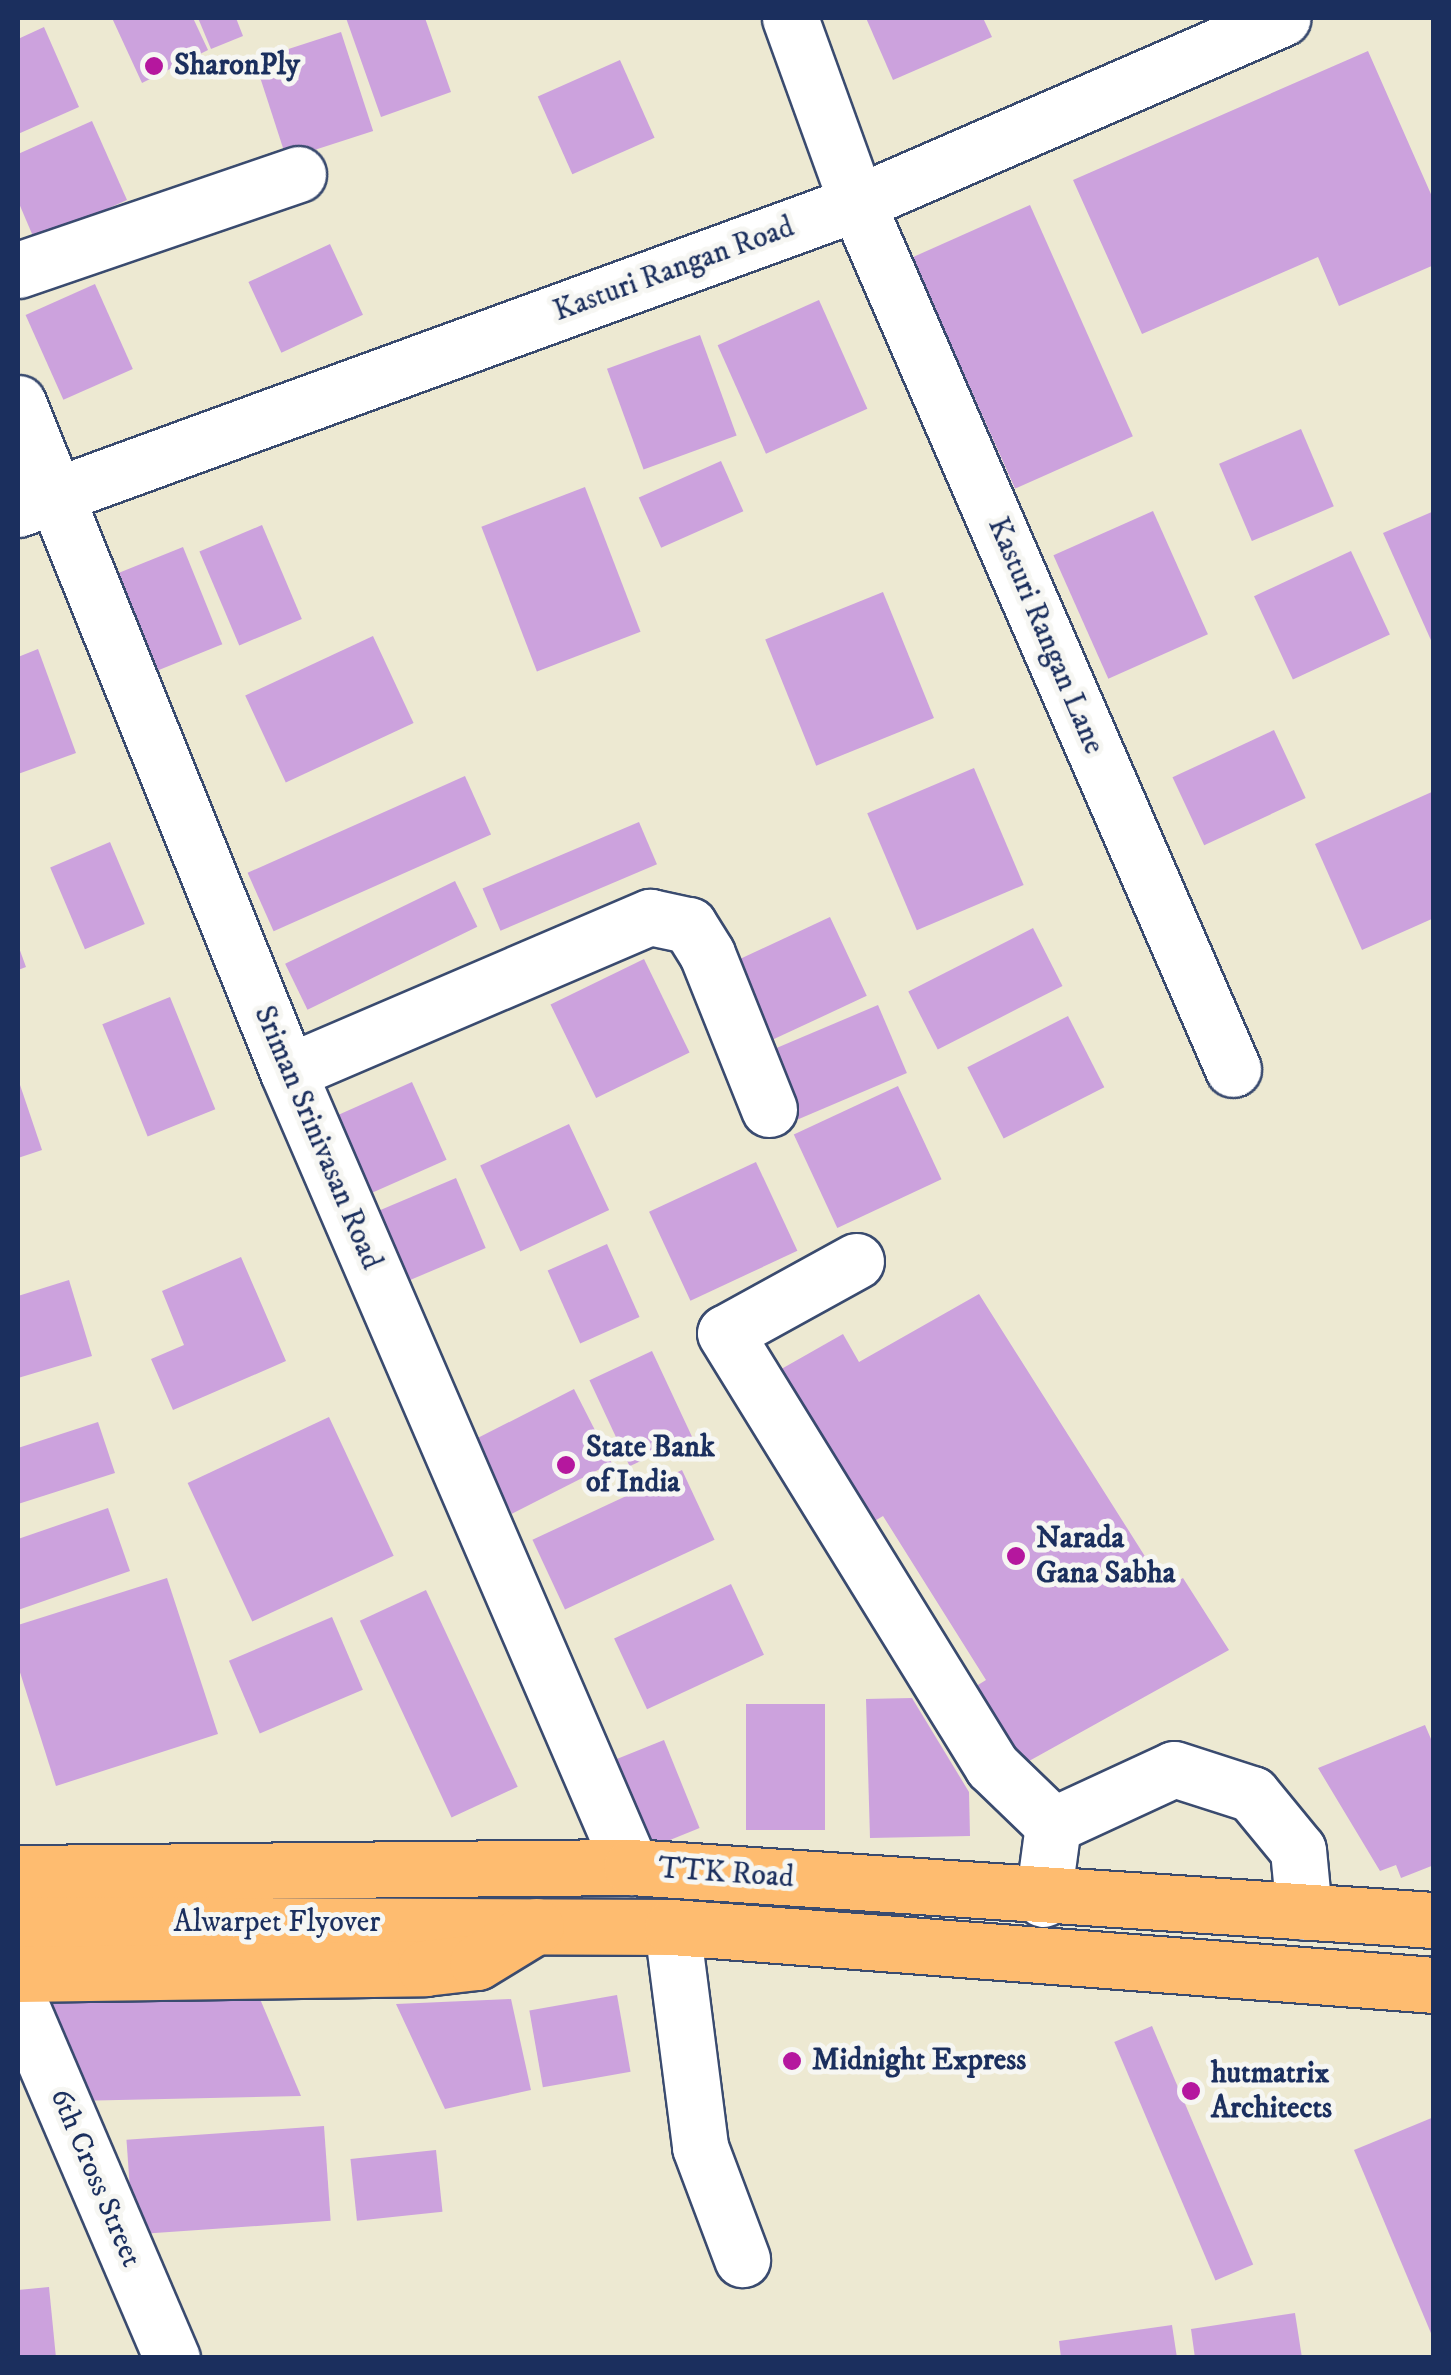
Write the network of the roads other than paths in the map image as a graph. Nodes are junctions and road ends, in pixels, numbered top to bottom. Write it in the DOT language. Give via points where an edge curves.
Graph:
graph roads {
  1 [pos="790,18"];
  2 [pos="1282,18"];
  3 [pos="298,174"];
  4 [pos="858,203"];
  5 [pos="18,270"];
  6 [pos="18,403"];
  7 [pos="36,503"];
  8 [pos="1233,1069"];
  9 [pos="288,1072"];
  10 [pos="768,1110"];
  11 [pos="856,1261"];
  12 [pos="1053,1826"];
  13 [pos="631,1867"];
  14 [pos="18,1874"];
  15 [pos="1043,1899"];
  16 [pos="1304,1912"];
  17 [pos="1434,1920"];
  18 [pos="18,1924"];
  19 [pos="536,1926"];
  20 [pos="672,1927"];
  21 [pos="18,1974"];
  22 [pos="1434,1985"];
  23 [pos="18,1999"];
  24 [pos="742,2259"];
  25 [pos="172,2358"];
  1 -- 4 [label="street, Kasturi Rangan Lane"];
  2 -- 4 [label="street, Kasturi Rangan Road"];
  3 -- 5 [label="street"];
  4 -- 7 [label="street, Kasturi Rangan Road"];
  4 -- 8 [label="street, Kasturi Rangan Lane"];
  6 -- 7 [label="street, Sriman Srinivasan Road"];
  7 -- 9 [label="street, Sriman Srinivasan Road"];
  9 -- 10 [label="street" via="650,917 689,925"];
  9 -- 13 [label="street, Sriman Srinivasan Road"];
  11 -- 12 [label="street" via="725,1333 992,1766"];
  12 -- 15 [label="street"];
  12 -- 16 [label="street" via="1174,1769 1252,1794 1298,1850"];
  13 -- 14 [label="main road, TTK Road"];
  13 -- 15 [label="main road, TTK Road"];
  15 -- 16 [label="main road, TTK Road"];
  16 -- 17 [label="main road, TTK Road"];
  18 -- 19 [label="main road, Alwarpet Flyover"];
  19 -- 20 [label="main road, TTK Road"];
  19 -- 21 [label="main road" via="478,1962 426,1968"];
  20 -- 22 [label="main road, TTK Road"];
  20 -- 24 [label="street" via="700,2147"];
  23 -- 25 [label="street, 6th Cross Street"];
}
